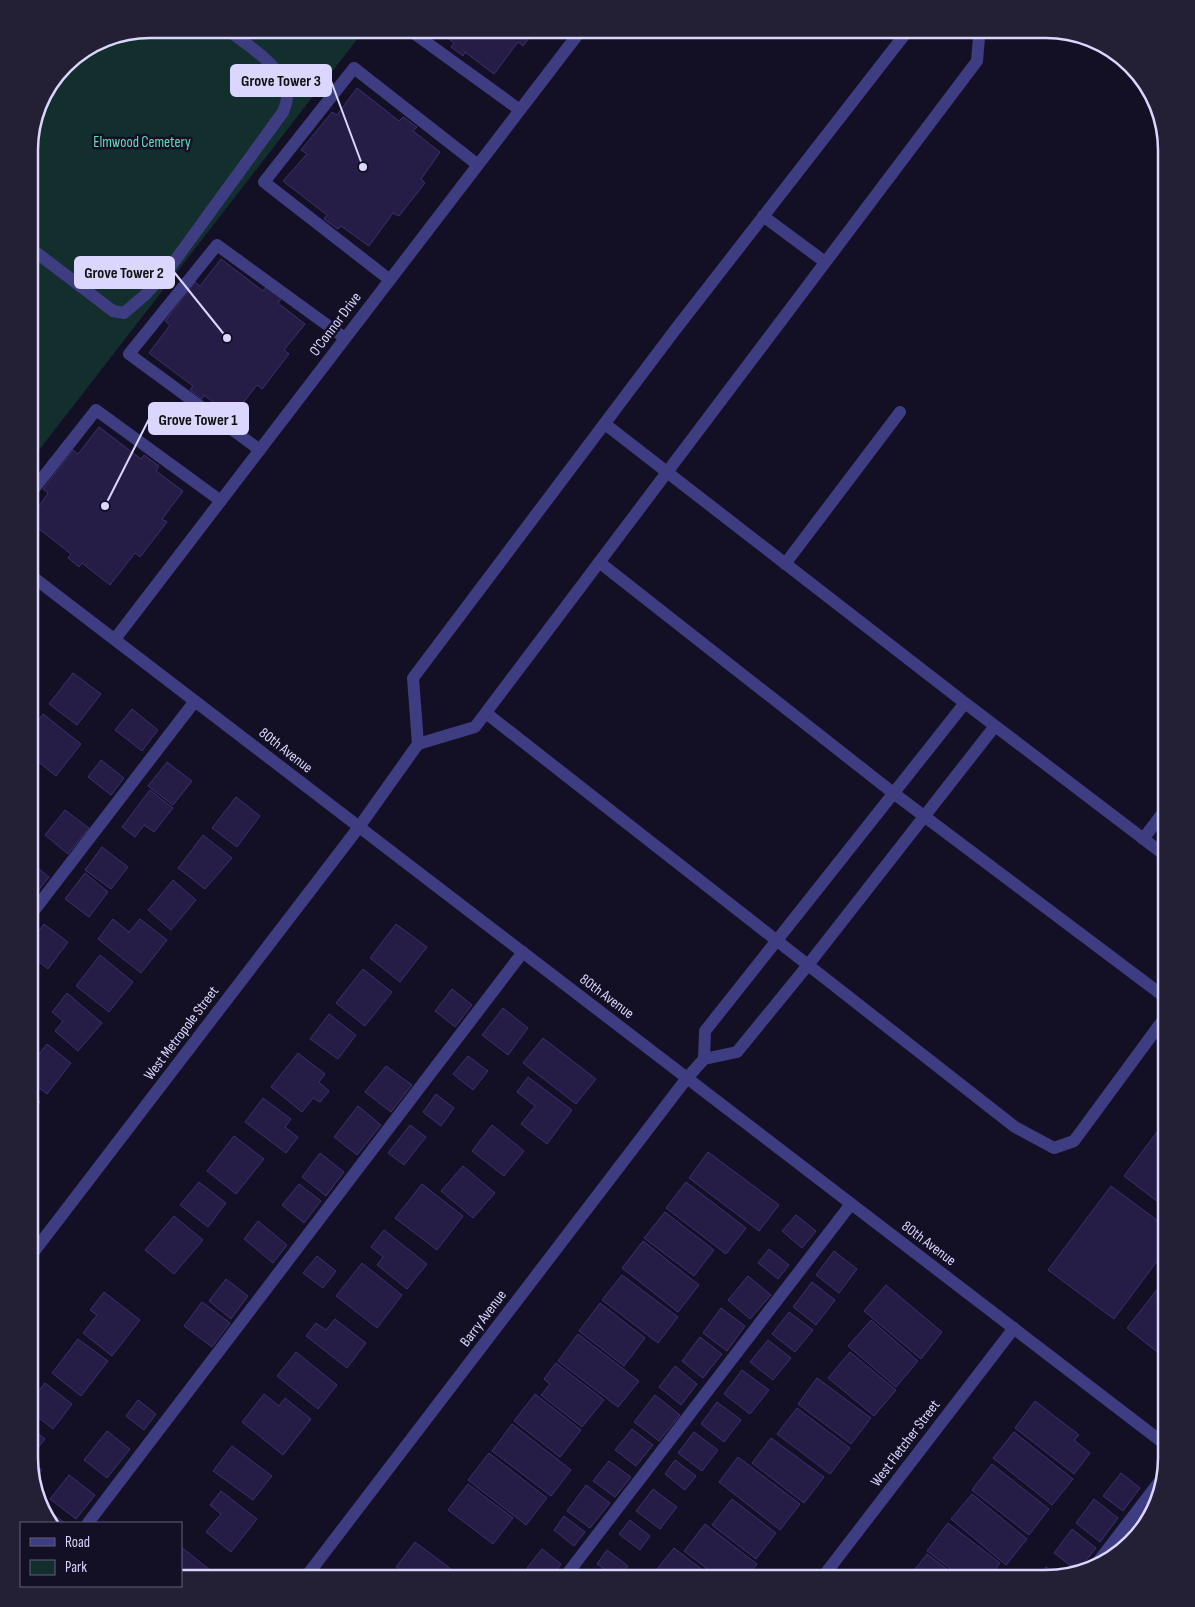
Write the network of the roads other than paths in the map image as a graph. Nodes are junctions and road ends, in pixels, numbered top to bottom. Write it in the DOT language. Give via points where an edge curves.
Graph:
graph roads {
  1 [pos="238,38"];
  2 [pos="420,38"];
  3 [pos="575,38"];
  4 [pos="902,38"];
  5 [pos="979,38"];
  6 [pos="520,110"];
  7 [pos="478,165"];
  8 [pos="763,216"];
  9 [pos="38,254"];
  10 [pos="825,262"];
  11 [pos="390,280"];
  12 [pos="345,338"];
  13 [pos="900,412"];
  14 [pos="605,424"];
  15 [pos="260,450"];
  16 [pos="667,472"];
  17 [pos="38,484"];
  18 [pos="221,501"];
  19 [pos="599,562"];
  20 [pos="785,564"];
  21 [pos="38,584"];
  22 [pos="115,639"];
  23 [pos="195,701"];
  24 [pos="964,703"];
  25 [pos="486,713"];
  26 [pos="995,726"];
  27 [pos="418,744"];
  28 [pos="892,792"];
  29 [pos="923,816"];
  30 [pos="1158,819"];
  31 [pos="359,827"];
  32 [pos="1143,839"];
  33 [pos="1158,850"];
  34 [pos="38,905"];
  35 [pos="778,939"];
  36 [pos="523,952"];
  37 [pos="808,965"];
  38 [pos="1158,992"];
  39 [pos="1158,1027"];
  40 [pos="704,1059"];
  41 [pos="687,1078"];
  42 [pos="852,1204"];
  43 [pos="38,1246"];
  44 [pos="1014,1328"];
  45 [pos="1158,1439"];
  46 [pos="1152,1491"];
  47 [pos="89,1522"];
  48 [pos="1105,1552"];
  49 [pos="311,1570"];
  50 [pos="570,1570"];
  51 [pos="828,1570"];
  1 -- 9 [label="street" via="281,77 288,93 283,112 171,266 146,295 124,313 113,311"];
  2 -- 6 [label="street"];
  3 -- 6 [label="street, O'Connor Drive"];
  4 -- 8 [label="street"];
  5 -- 10 [label="street" via="977,60"];
  6 -- 7 [label="street, O'Connor Drive"];
  7 -- 11 [label="street, O'Connor Drive"];
  7 -- 11 [label="street" via="354,68 264,182"];
  8 -- 10 [label="street"];
  8 -- 14 [label="street"];
  10 -- 16 [label="street"];
  11 -- 12 [label="street, O'Connor Drive"];
  12 -- 15 [label="street, O'Connor Drive"];
  12 -- 15 [label="street" via="217,245 129,354"];
  13 -- 20 [label="street"];
  14 -- 16 [label="street"];
  14 -- 27 [label="street" via="413,678"];
  15 -- 18 [label="street, O'Connor Drive"];
  16 -- 19 [label="street"];
  16 -- 20 [label="street"];
  17 -- 18 [label="street" via="96,410"];
  18 -- 22 [label="street, O'Connor Drive"];
  19 -- 25 [label="street"];
  19 -- 28 [label="street"];
  20 -- 24 [label="street"];
  21 -- 22 [label="street, 80th Avenue"];
  22 -- 23 [label="street, 80th Avenue"];
  23 -- 31 [label="street, 80th Avenue"];
  23 -- 34 [label="street"];
  24 -- 26 [label="street"];
  24 -- 28 [label="street"];
  25 -- 27 [label="street" via="475,727"];
  25 -- 35 [label="street"];
  26 -- 29 [label="street"];
  26 -- 32 [label="street"];
  27 -- 31 [label="street, West Metropole Street"];
  28 -- 29 [label="street"];
  28 -- 35 [label="street"];
  29 -- 37 [label="street"];
  29 -- 38 [label="street"];
  30 -- 32 [label="street"];
  31 -- 36 [label="street, 80th Avenue"];
  31 -- 43 [label="street, West Metropole Street"];
  32 -- 33 [label="street"];
  35 -- 37 [label="street"];
  35 -- 40 [label="street" via="706,1030"];
  36 -- 41 [label="street, 80th Avenue"];
  36 -- 47 [label="street"];
  37 -- 39 [label="street" via="1015,1128 1054,1148 1074,1141"];
  37 -- 40 [label="street" via="737,1052"];
  40 -- 41 [label="street, Barry Avenue"];
  41 -- 42 [label="street, 80th Avenue"];
  41 -- 49 [label="street, Barry Avenue"];
  42 -- 44 [label="street, 80th Avenue"];
  42 -- 50 [label="street"];
  44 -- 45 [label="street, 80th Avenue"];
  44 -- 51 [label="street, West Fletcher Street"];
  46 -- 48 [label="street"];
}
